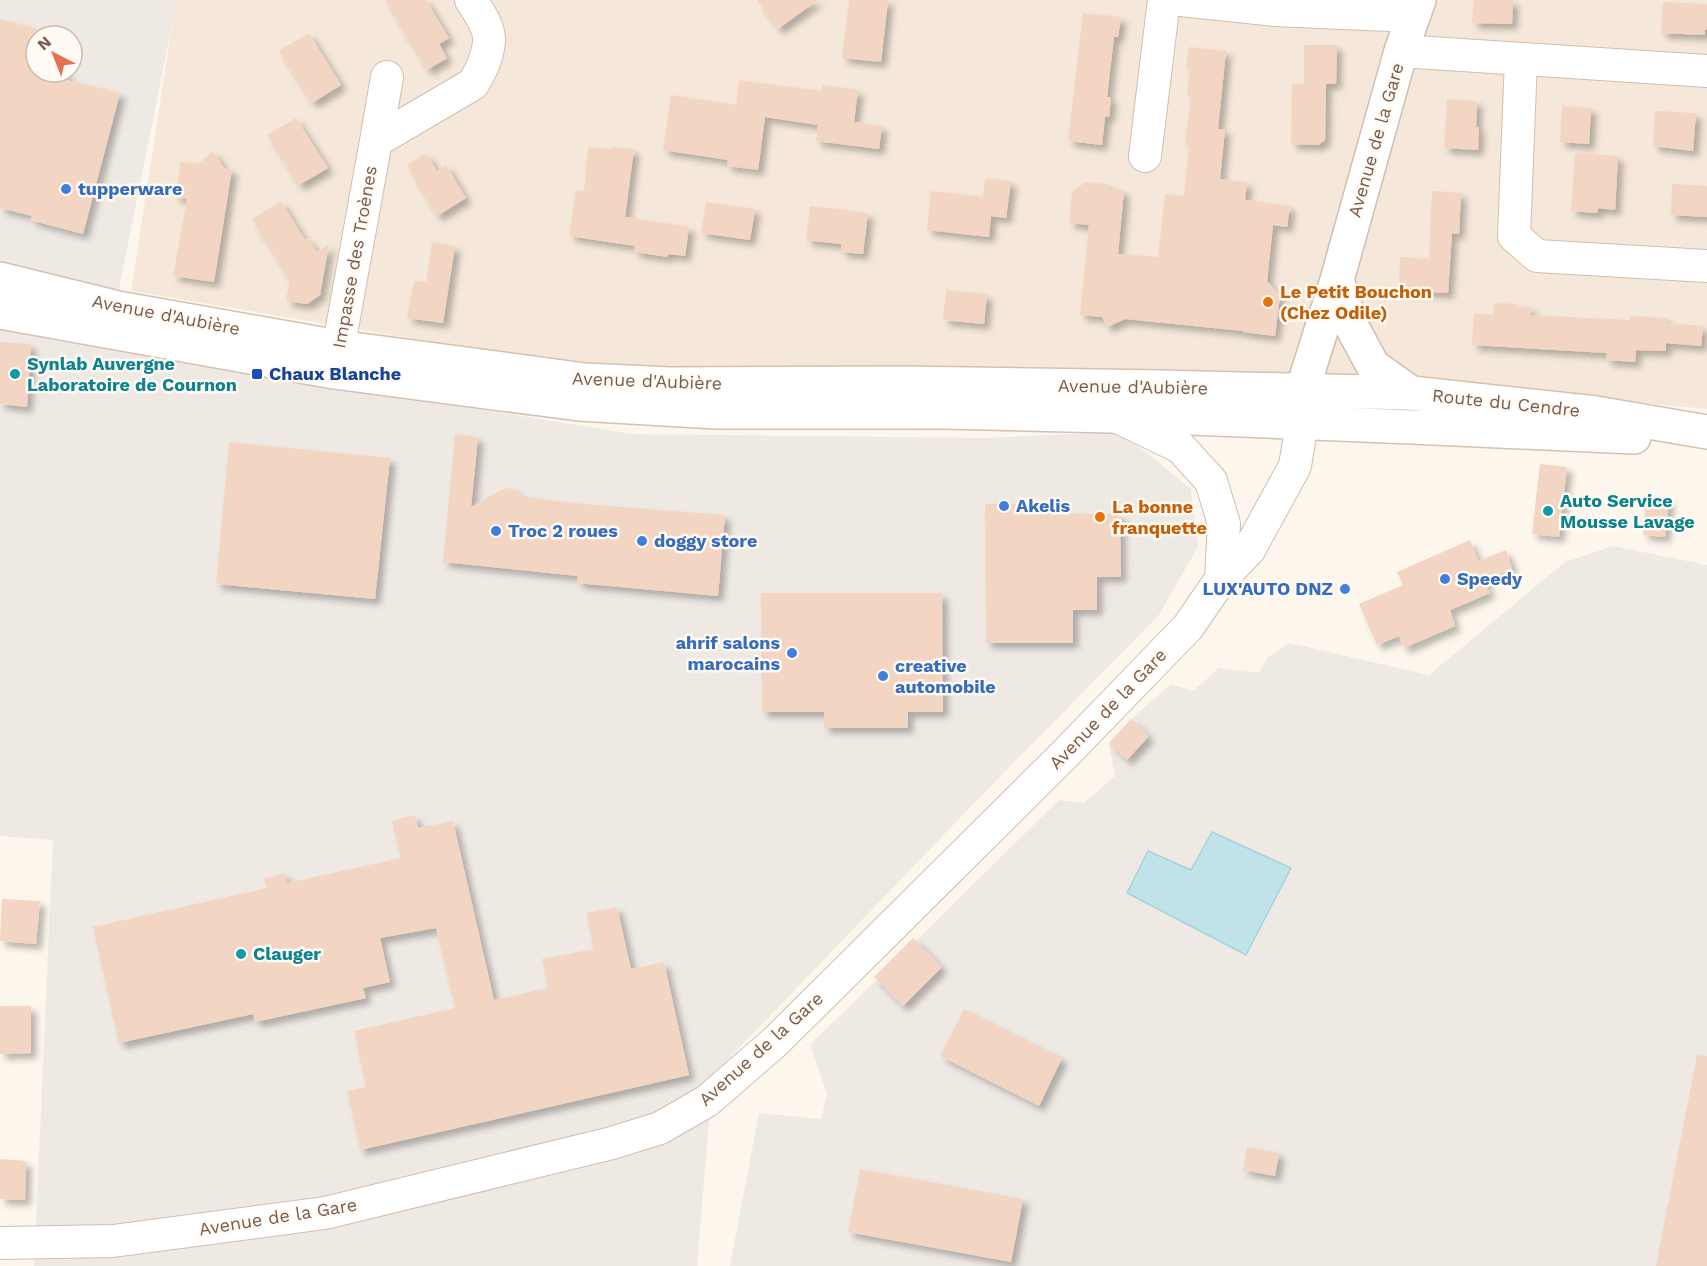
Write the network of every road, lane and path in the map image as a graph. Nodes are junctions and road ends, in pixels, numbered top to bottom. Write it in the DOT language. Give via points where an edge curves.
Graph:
graph roads {
  1 [pos="471,0"];
  2 [pos="1164,0"];
  3 [pos="1181,0"];
  4 [pos="1415,8"];
  5 [pos="1401,51"];
  6 [pos="1521,59"];
  7 [pos="1707,71"];
  8 [pos="387,77"];
  9 [pos="376,141"];
  10 [pos="1145,156"];
  11 [pos="1707,266"];
  12 [pos="0,279"];
  13 [pos="1337,280"];
  14 [pos="0,312"];
  15 [pos="336,359"];
  16 [pos="1302,391"];
  17 [pos="1411,393"];
  18 [pos="1120,417"];
  19 [pos="1302,423"];
  20 [pos="1707,432"];
  21 [pos="1707,441"];
  22 [pos="1221,579"];
  23 [pos="0,1243"];
  1 -- 9 [label="street, Impasse des Troènes" via="489,38 483,68 473,84"];
  2 -- 10 [label="street"];
  3 -- 4 [label="street" via="1275,10"];
  4 -- 5 [label="main road, Avenue de la Gare"];
  5 -- 6 [label="street"];
  5 -- 13 [label="main road, Avenue de la Gare"];
  6 -- 7 [label="street"];
  6 -- 11 [label="street" via="1514,236 1537,256"];
  8 -- 9 [label="street, Impasse des Troènes"];
  9 -- 15 [label="street, Impasse des Troènes"];
  12 -- 15 [label="main road, Avenue d'Aubière"];
  13 -- 16 [label="main road, Avenue de la Gare"];
  13 -- 17 [label="main road" via="1352,327 1373,366"];
  14 -- 15 [label="main road, Avenue d'Aubière"];
  15 -- 16 [label="main road, Avenue d'Aubière" via="670,384 902,383"];
  15 -- 18 [label="main road, Avenue d'Aubière" via="579,404 728,412"];
  16 -- 17 [label="main road, Route du Cendre"];
  16 -- 19 [label="main road, Avenue de la Gare"];
  17 -- 20 [label="main road, Route du Cendre" via="1596,413"];
  18 -- 19 [label="main road, Avenue d'Aubière"];
  18 -- 22 [label="street" via="1180,447 1211,481 1224,524"];
  19 -- 21 [label="main road, Route du Cendre"];
  19 -- 22 [label="street, Avenue de la Gare" via="1295,466 1248,550"];
  22 -- 23 [label="street, Avenue de la Gare" via="1188,627 784,1033 707,1101 660,1128 325,1213 113,1241"];
}
